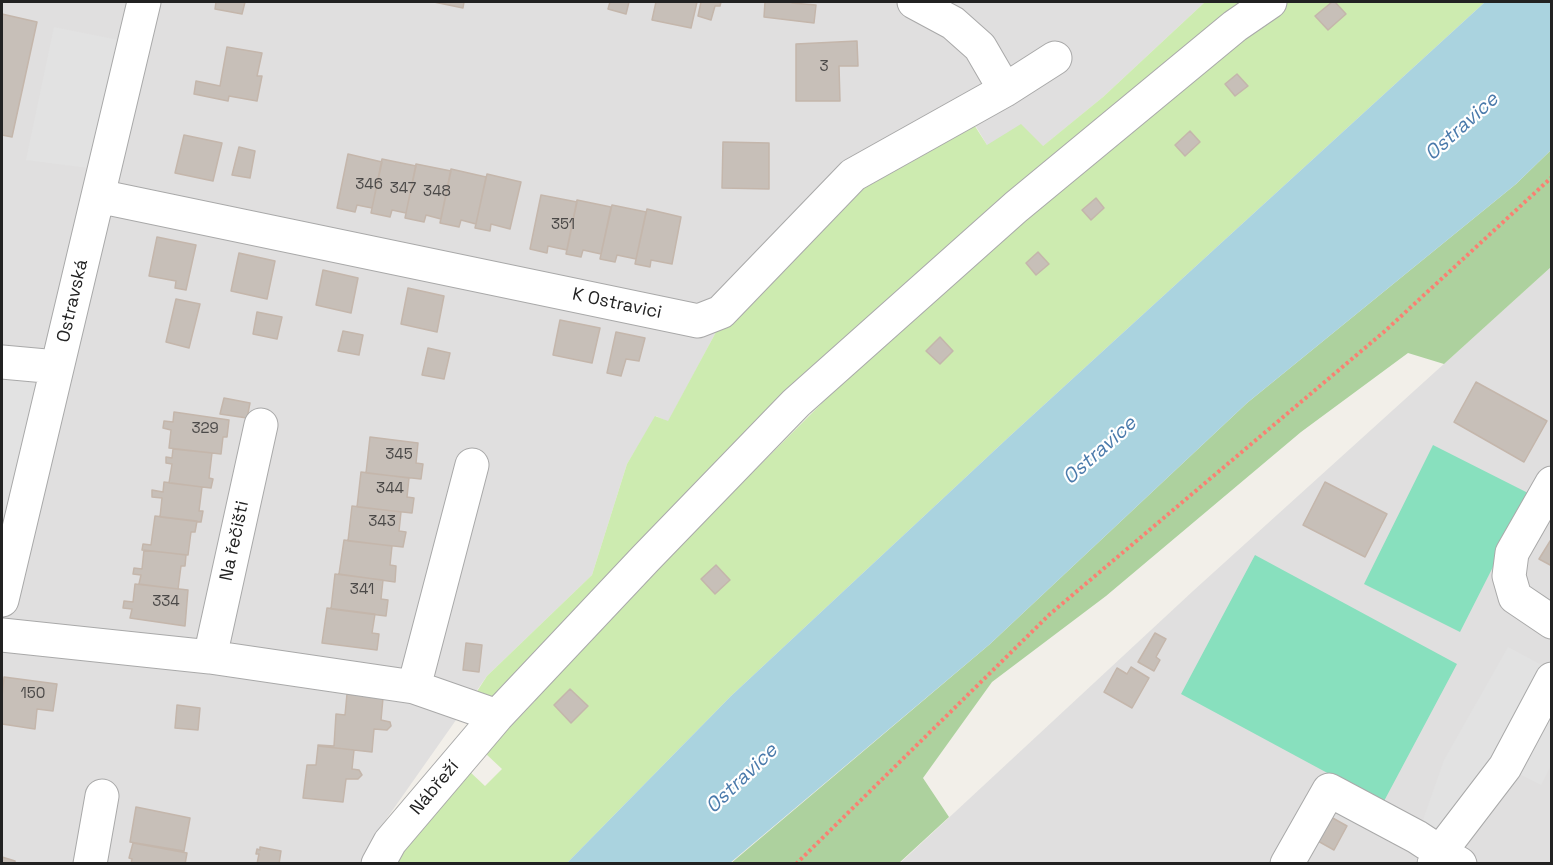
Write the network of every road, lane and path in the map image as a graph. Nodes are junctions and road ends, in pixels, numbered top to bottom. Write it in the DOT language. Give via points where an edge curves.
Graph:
graph roads {
  1 [pos="144,2"];
  2 [pos="914,2"];
  3 [pos="1270,2"];
  4 [pos="1055,58"];
  5 [pos="1005,90"];
  6 [pos="1551,177"];
  7 [pos="98,196"];
  8 [pos="2,362"];
  9 [pos="57,367"];
  10 [pos="261,424"];
  11 [pos="472,465"];
  12 [pos="1551,483"];
  13 [pos="2,600"];
  14 [pos="1551,622"];
  15 [pos="2,635"];
  16 [pos="210,657"];
  17 [pos="1551,679"];
  18 [pos="414,687"];
  19 [pos="497,716"];
  20 [pos="102,796"];
  21 [pos="1445,860"];
  22 [pos="90,864"];
  23 [pos="378,864"];
  24 [pos="796,864"];
  25 [pos="1287,864"];
  1 -- 7 [label="street, Ostravská"];
  2 -- 5 [label="street" via="954,23 980,47"];
  3 -- 19 [label="street, Nábřeží" via="1235,26 1016,207 796,403"];
  4 -- 5 [label="street, K Ostravici"];
  5 -- 7 [label="street, K Ostravici" via="853,175 721,312 698,321"];
  6 -- 24 [label="path" via="1385,331 1050,614"];
  7 -- 9 [label="street, Ostravská"];
  8 -- 9 [label="street"];
  9 -- 13 [label="street, Ostravská"];
  10 -- 16 [label="street, Na řečišti"];
  11 -- 18 [label="street"];
  12 -- 14 [label="street" via="1512,553 1509,576 1515,597"];
  15 -- 16 [label="street"];
  16 -- 18 [label="street"];
  17 -- 21 [label="street" via="1505,767"];
  18 -- 19 [label="street"];
  19 -- 23 [label="street, Nábřeží" via="390,842"];
  20 -- 22 [label="street"];
  21 -- 25 [label="street" via="1417,837 1329,790"];
}
